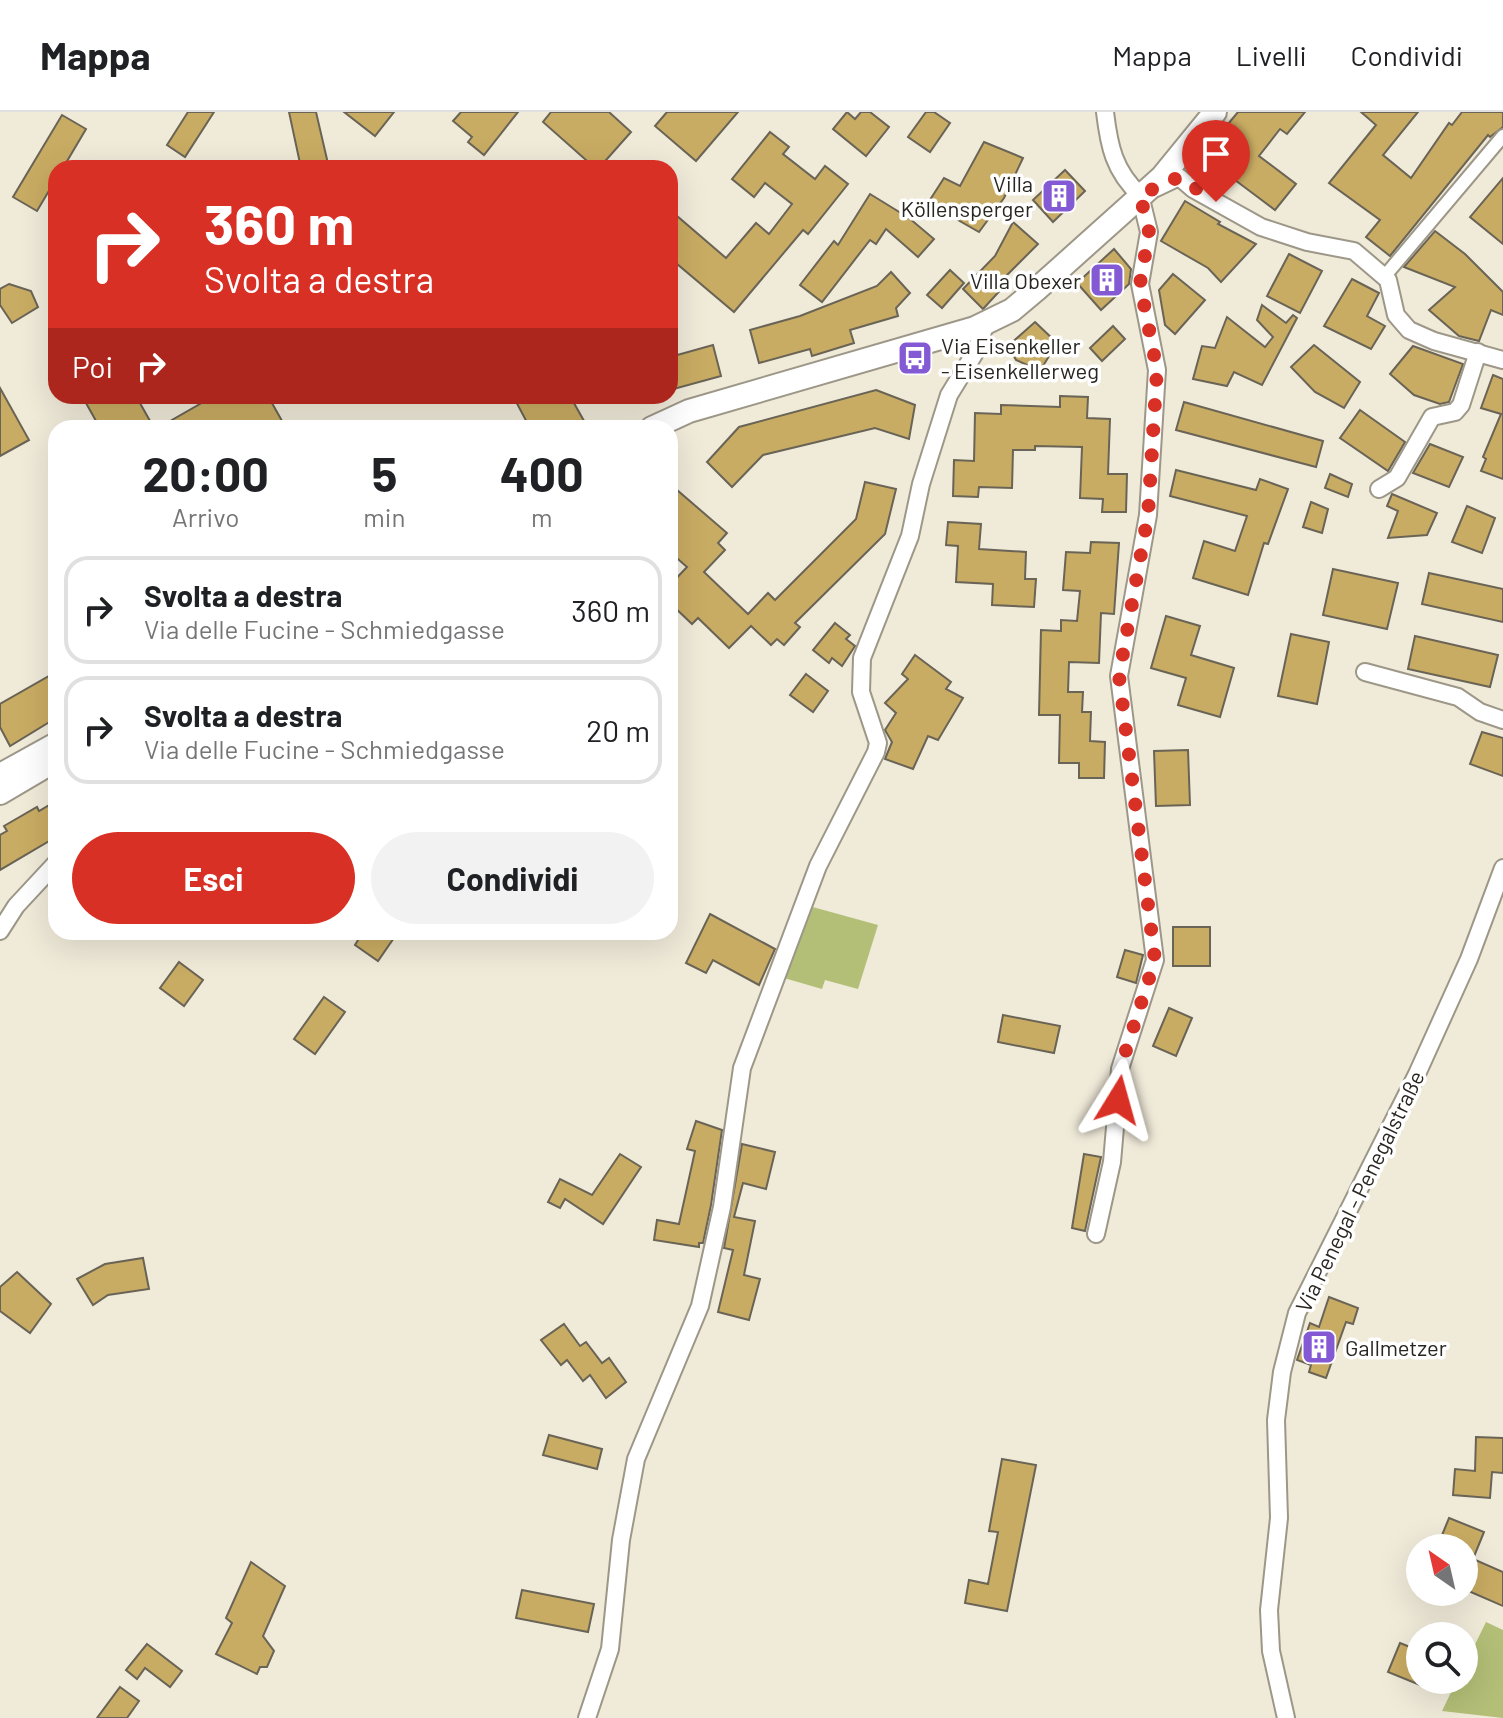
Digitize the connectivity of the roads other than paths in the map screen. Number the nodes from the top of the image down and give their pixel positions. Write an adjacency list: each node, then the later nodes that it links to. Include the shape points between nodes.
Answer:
1 (1105, 112): 4 (street, via 1109,149)
2 (1215, 112): 4 (main road, via 1162,177)
3 (1503, 136): 5 (street)
4 (1140, 195): 5 (street, via 1179,177 1261,227 1354,251); 6 (main road, via 1012,310); 20 (street, via 1149,232 1140,284 1157,370 1148,515 1119,676 1155,960 1120,1069 1112,1162)
5 (1384, 277): 7 (street, via 1396,315 1409,330)
6 (986, 323): 9 (main road); 21 (street, via 949,395 910,536 862,658 861,692 878,743 876,752 818,866 742,1068 722,1207 700,1306 636,1459 610,1649)
7 (1478, 352): 8 (street); 10 (street, via 1461,405 1455,412 1432,417 1397,478)
8 (1503, 360)
9 (669, 420)
10 (1379, 489)
11 (1365, 672): 12 (street, via 1458,697)
12 (1503, 720)
13 (48, 748): 15 (main road)
14 (48, 765): 16 (main road)
15 (0, 775)
16 (0, 793)
17 (1503, 868): 22 (street, Via Penegal - Penegalstraße, via 1417,1074 1297,1313 1276,1420 1279,1518 1269,1610 1271,1651)
18 (48, 872): 19 (street)
19 (0, 931)
20 (1096, 1234)
21 (587, 1718)
22 (1286, 1718)

